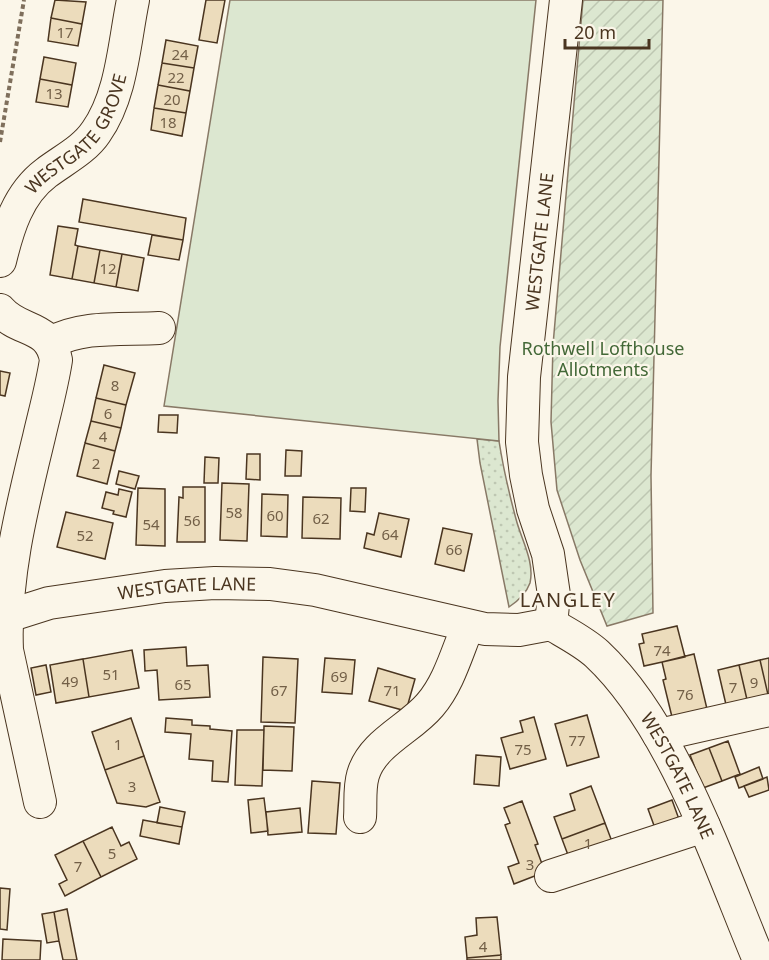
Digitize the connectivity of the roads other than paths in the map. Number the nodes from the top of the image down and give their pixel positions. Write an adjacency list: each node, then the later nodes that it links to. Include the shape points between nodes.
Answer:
1 (133, 0): 3 (street, WESTGATE GROVE, via 114,100 95,133 26,193 13,217)
2 (566, 0): 8 (street, WESTGATE LANE, via 524,377 522,442 525,475 548,554 554,595)
3 (1, 255)
4 (0, 310): 6 (street)
5 (159, 328): 6 (street, via 78,332)
6 (50, 343): 7 (street, via 54,370 14,543)
7 (4, 616): 9 (street, WESTGATE LANE, via 49,603 165,586 270,584 367,600); 12 (street, via 7,650)
8 (551, 624): 9 (street, WESTGATE LANE, via 519,630); 11 (street, WESTGATE LANE, via 596,653 628,688)
9 (468, 626): 13 (street, via 438,695 370,761 363,776)
10 (769, 710): 11 (street)
11 (659, 735): 14 (street, WESTGATE LANE)
12 (40, 802)
13 (360, 817)
14 (704, 826): 15 (street); 16 (street, WESTGATE LANE)
15 (551, 876)
16 (759, 960)

